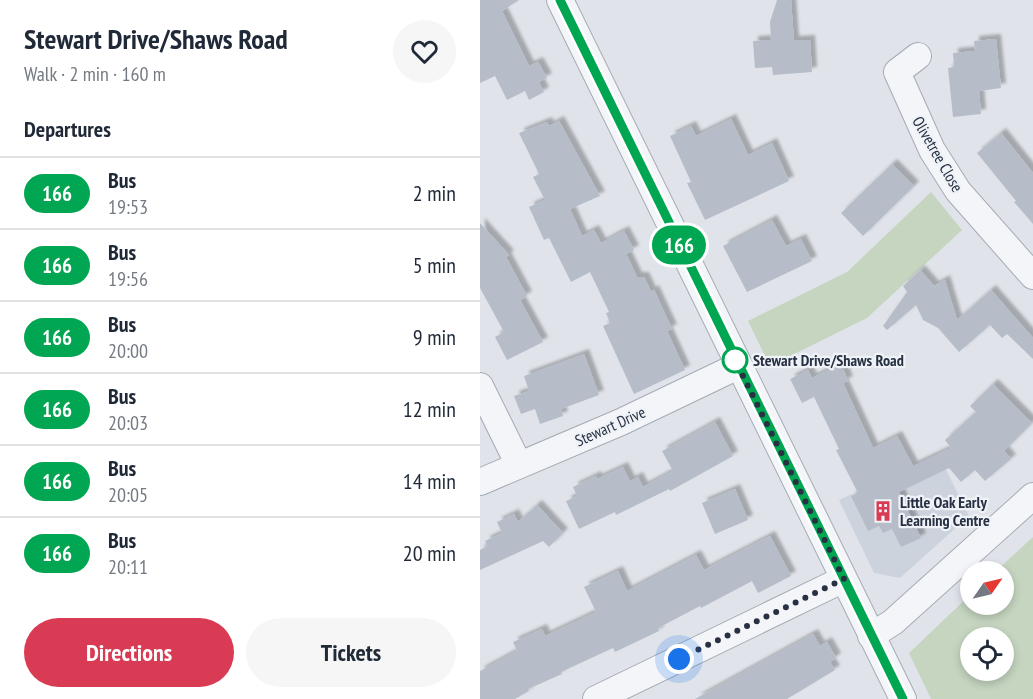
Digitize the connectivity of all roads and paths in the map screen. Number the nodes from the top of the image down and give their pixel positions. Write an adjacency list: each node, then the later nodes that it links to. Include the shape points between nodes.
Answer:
1 (560, 0): 4 (street)
2 (918, 56): 3 (street, Olivetree Close, via 897,72 932,150 958,191)
3 (1033, 276)
4 (738, 366): 6 (street, Stewart Drive); 9 (street)
5 (480, 386): 6 (street)
6 (519, 465): 7 (street, Stewart Drive)
7 (480, 482)
8 (1033, 496): 10 (street, via 893,622)
9 (844, 579): 10 (street); 11 (street)
10 (872, 636): 12 (street)
11 (596, 699)
12 (903, 699)

